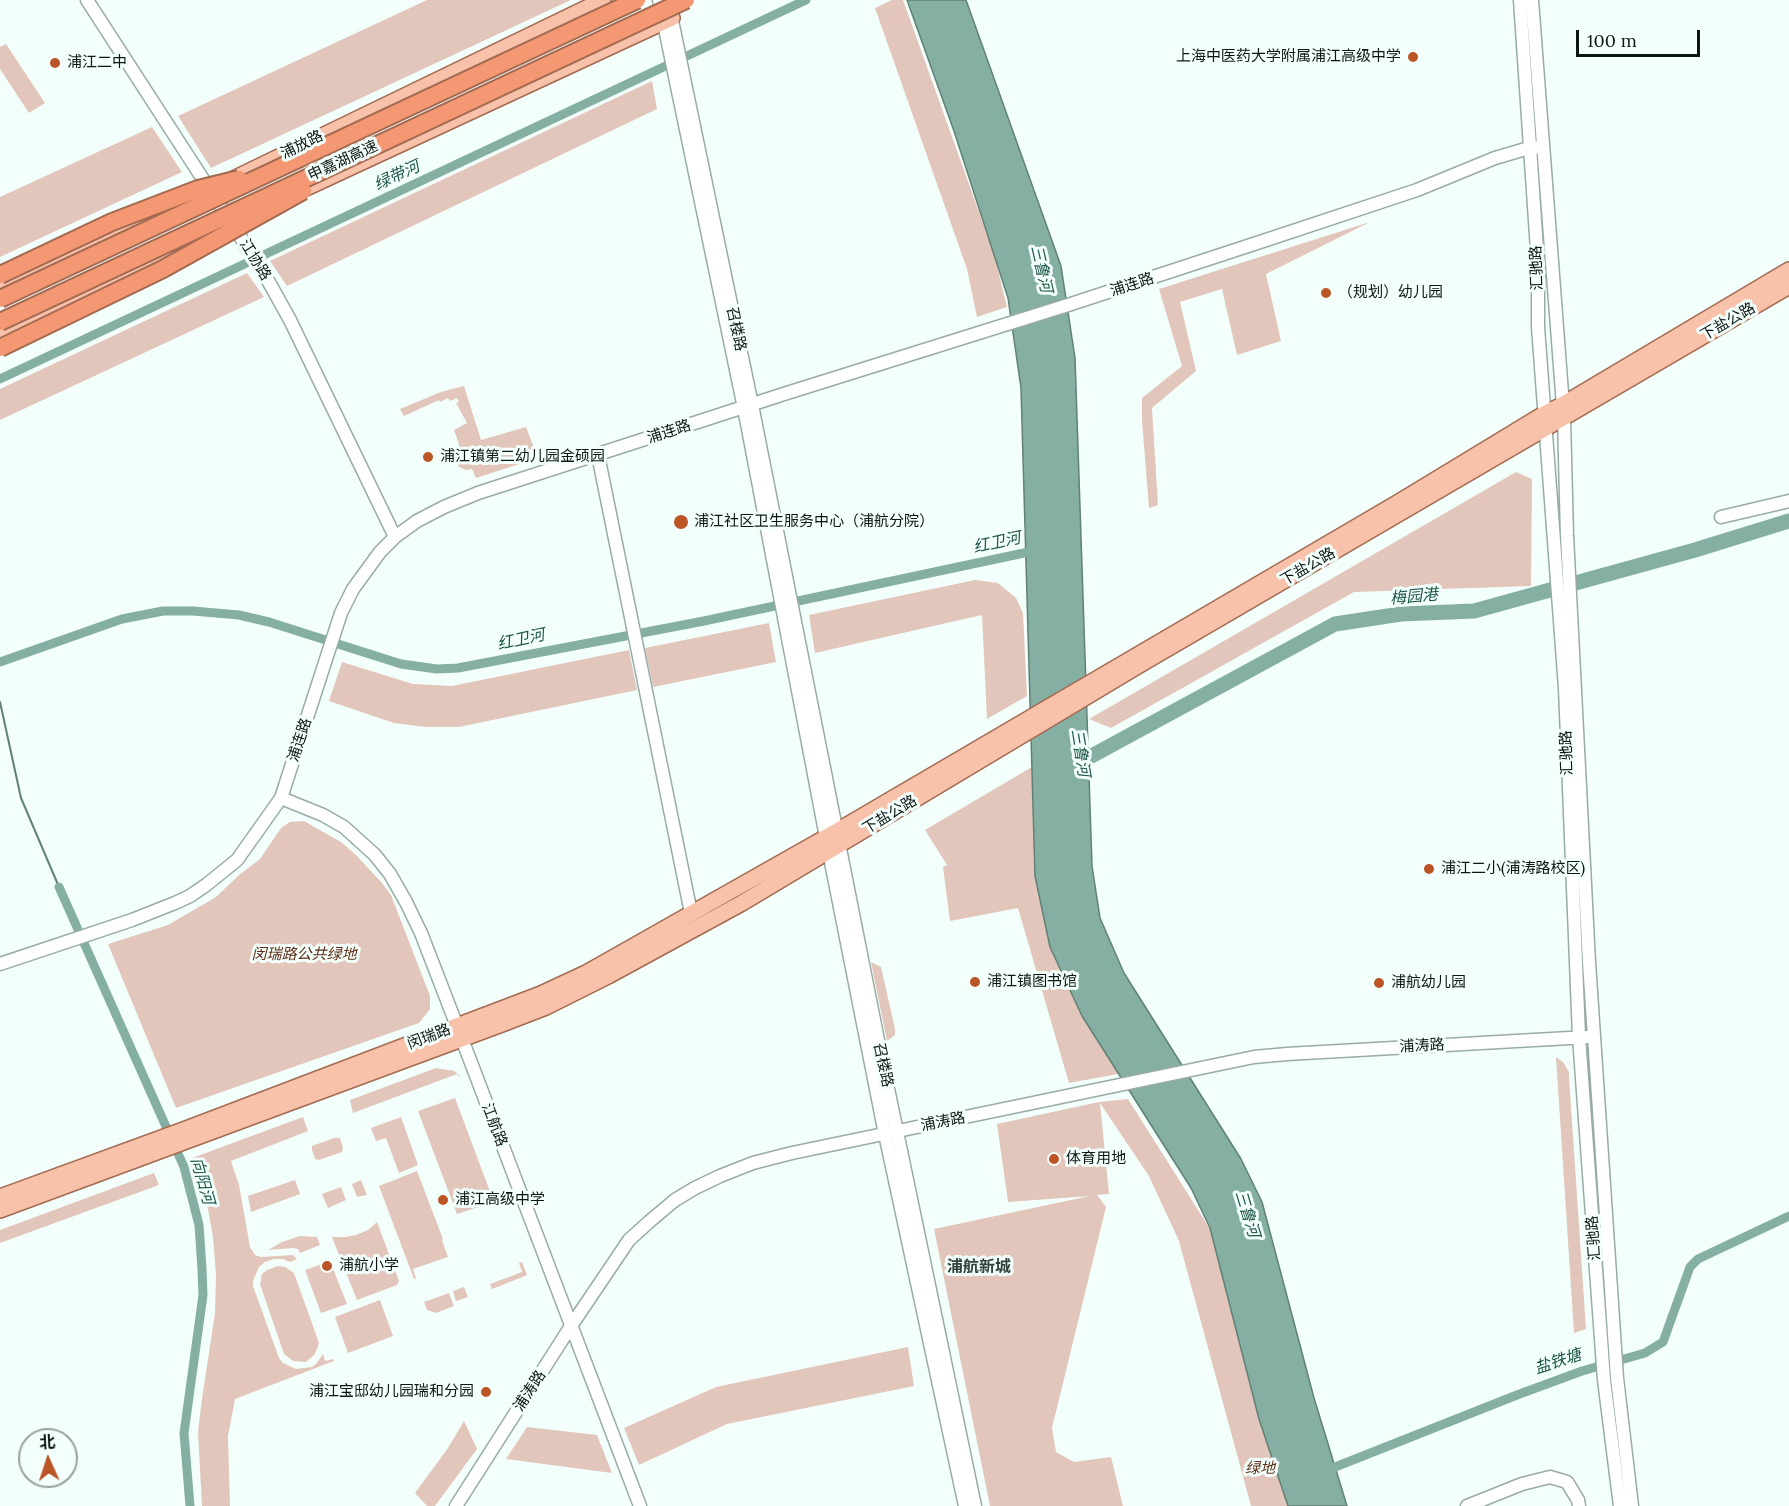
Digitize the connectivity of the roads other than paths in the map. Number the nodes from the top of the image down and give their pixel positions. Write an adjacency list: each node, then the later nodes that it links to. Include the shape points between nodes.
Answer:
1 (87, 0): 14 (street, 江协路)
2 (603, 0): 14 (main road, 浦放路)
3 (638, 0): 13 (highway, 申嘉湖高速, bridge)
4 (659, 0): 9 (street)
5 (668, 0): 9 (street)
6 (686, 0): 10 (highway, 申嘉湖高速, bridge)
7 (1520, 0): 12 (street, 汇驰路)
8 (1532, 0): 11 (street, 汇驰路)
9 (668, 21): 15 (main road); 24 (street, 召楼路)
10 (376, 146): 21 (highway, 申嘉湖高速, bridge); 23 (highway, bridge, via 163,269)
11 (1543, 147): 12 (street, 浦连路); 25 (street, 汇驰路)
12 (1529, 148): 24 (street, 浦连路, via 1417,190); 26 (street, 汇驰路)
13 (278, 169): 17 (highway, bridge, via 198,189 112,222); 20 (highway, 申嘉湖高速, bridge)
14 (210, 190): 15 (street, 江协路); 19 (main road, 浦放路)
15 (232, 223): 22 (main road); 30 (street, 江协路, via 290,320)
16 (1789, 270): 25 (main road, 下盐公路)
17 (0, 275)
18 (1789, 286): 25 (main road, 下盐公路)
19 (0, 288)
20 (0, 299)
21 (0, 322)
22 (0, 332)
23 (0, 348)
24 (748, 406): 27 (street, 浦连路); 32 (street, 召楼路)
25 (1563, 412): 26 (main road, 下盐公路); 36 (street, 汇驰路)
26 (1545, 421): 32 (main road, 下盐公路); 37 (street, 汇驰路, via 1565,699)
27 (598, 454): 30 (street, 浦连路, via 444,507); 33 (street)
28 (1789, 501): 29 (street)
29 (1721, 517)
30 (395, 537): 31 (street, 浦连路, via 353,589 338,623)
31 (281, 798): 34 (street, 浦连路, via 237,860 190,896); 35 (street, 江航路, via 344,827 390,874 421,933)
32 (833, 841): 33 (main road, 闵瑞路); 35 (main road, 闵瑞路, via 742,903 608,976 546,1007); 38 (street, 召楼路)
33 (691, 913): 35 (main road, 闵瑞路, via 586,973)
34 (0, 964)
35 (459, 1033): 39 (main road, 闵瑞路); 42 (street, 江航路)
36 (1595, 1036): 37 (street, 浦涛路); 50 (street, 汇驰路, via 1617,1378)
37 (1579, 1037): 38 (street, 浦涛路, via 1254,1057); 49 (street, 汇驰路, via 1604,1380)
38 (891, 1133): 42 (street, 浦涛路, via 753,1163 675,1200 629,1240); 45 (street, 召楼路); 46 (street, 召楼路)
39 (154, 1147): 40 (main road, 闵瑞路); 41 (main road, 闵瑞路)
40 (0, 1197)
41 (0, 1210)
42 (571, 1326): 43 (street, 浦涛路); 44 (street, 江航路)
43 (456, 1506)
44 (640, 1506)
45 (965, 1506)
46 (975, 1506)
47 (1467, 1506): 48 (street, via 1550,1477 1567,1482)
48 (1580, 1506)
49 (1620, 1506)
50 (1632, 1506)

